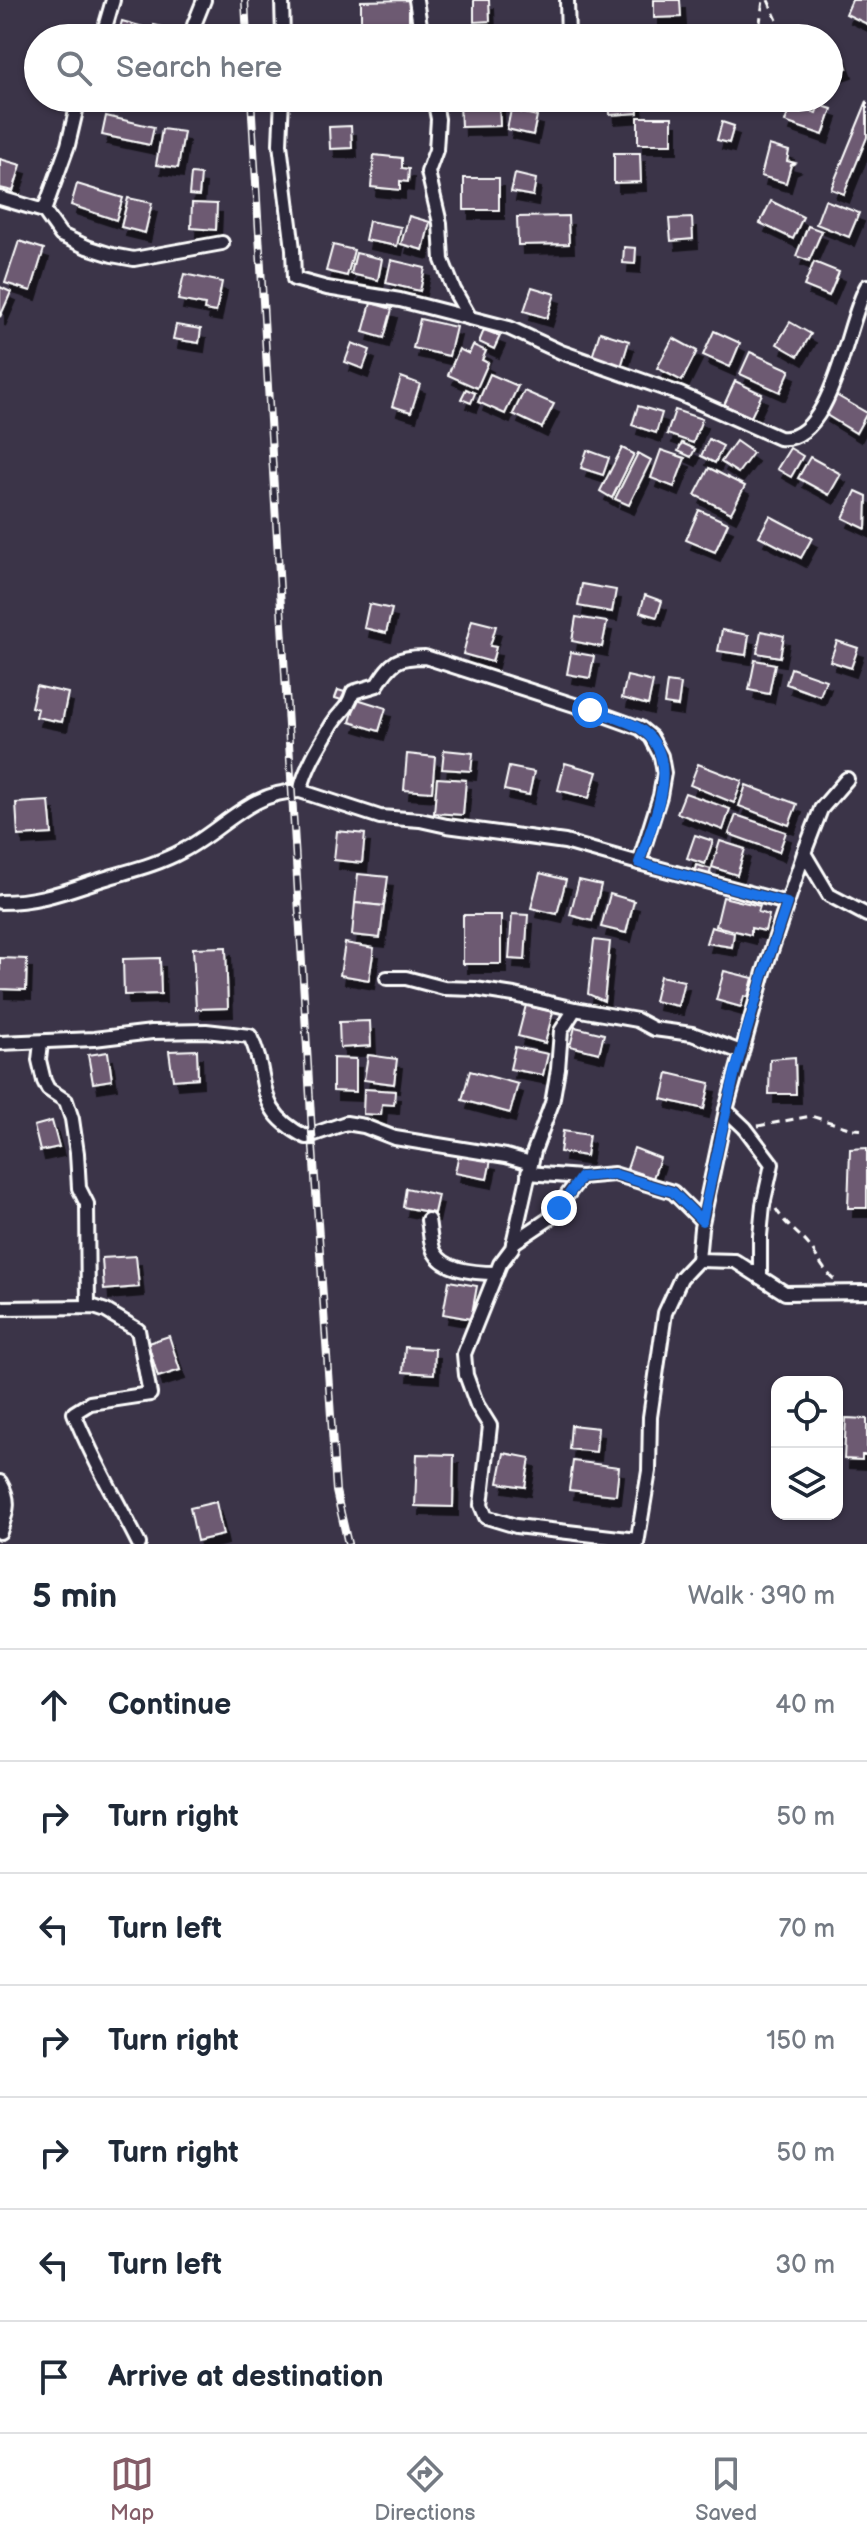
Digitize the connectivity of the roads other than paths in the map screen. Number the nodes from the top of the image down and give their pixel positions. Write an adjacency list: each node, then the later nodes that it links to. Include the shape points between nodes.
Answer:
1 (113, 0): 6 (street)
2 (204, 0): 7 (street)
3 (282, 0): 8 (street)
4 (416, 0): 9 (street)
5 (567, 0): 10 (street)
6 (106, 24)
7 (194, 24)
8 (283, 24)
9 (420, 24)
10 (568, 24)
11 (76, 112): 15 (street)
12 (281, 112): 18 (street, via 294,279)
13 (437, 112): 18 (street, via 436,150 428,172 442,260)
14 (0, 198): 15 (street)
15 (44, 211): 16 (street, via 61,235 134,259)
16 (222, 243)
17 (867, 286): 18 (street, via 819,413 800,436 787,439 509,328)
18 (470, 318)
19 (847, 779): 21 (street, via 821,809)
20 (300, 791): 22 (street, via 380,817 565,842); 22 (street, via 313,753 348,708 353,692 377,685 389,666 403,657 425,657 590,710 651,737 664,773); 23 (street, via 282,791 253,803 183,851 150,866 44,899)
21 (804, 853): 24 (street); 25 (street, via 829,895)
22 (639, 863): 24 (street)
23 (0, 902)
24 (787, 903): 30 (street)
25 (867, 915)
26 (387, 978): 27 (street)
27 (575, 1009): 30 (street, via 692,1034); 32 (street, via 561,1031 552,1103)
28 (0, 1043): 29 (street)
29 (41, 1043): 32 (street, via 152,1032 250,1036 273,1111 306,1137 346,1123 395,1138 506,1156); 41 (street, via 44,1081 66,1101 72,1119 79,1188 87,1204)
30 (741, 1052): 31 (street)
31 (726, 1110): 35 (street); 39 (street, via 772,1164 763,1205)
32 (529, 1168): 33 (street); 36 (street)
33 (581, 1177): 35 (street, via 614,1174 673,1192); 36 (street, via 549,1219)
34 (428, 1220): 38 (street, via 434,1252 443,1263)
35 (702, 1221): 37 (street)
36 (513, 1243): 38 (street)
37 (698, 1260): 39 (street, via 735,1261); 45 (street, via 681,1278 665,1313)
38 (497, 1273): 45 (street, via 464,1354 466,1375 490,1426 481,1505 486,1517)
39 (760, 1277): 40 (street, via 785,1293)
40 (867, 1292)
41 (88, 1307): 42 (street); 46 (street, via 138,1330 150,1394 90,1403 74,1413)
42 (0, 1308)
43 (0, 1482): 44 (street, via 8,1495)
44 (0, 1532)
45 (637, 1542)
46 (139, 1544)

